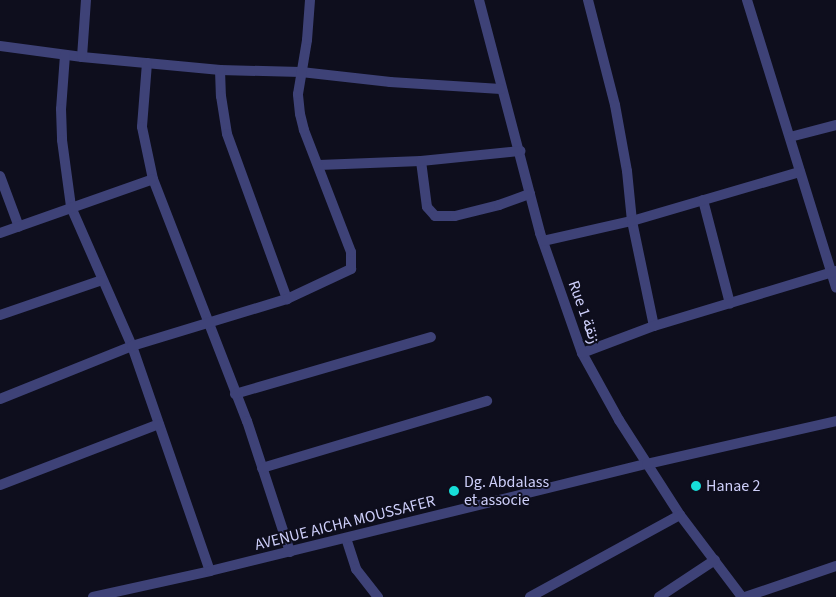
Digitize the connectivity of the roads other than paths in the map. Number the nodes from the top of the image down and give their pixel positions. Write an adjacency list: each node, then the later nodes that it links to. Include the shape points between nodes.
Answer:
1 (86, 0): 8 (street)
2 (310, 0): 11 (street)
3 (479, 0): 12 (street, Rue 1 زنقة)
4 (588, 0): 24 (street, via 614,105 627,171)
5 (747, 0): 14 (street)
6 (0, 46): 7 (street)
7 (65, 55): 8 (street); 23 (street, via 62,140)
8 (82, 57): 9 (street)
9 (147, 63): 10 (street); 20 (street, via 142,127)
10 (220, 70): 11 (street); 31 (street, via 227,134 235,163 266,237)
11 (301, 72): 12 (street, via 390,82); 17 (street, via 300,114)
12 (501, 88): 15 (street, Rue 1 زنقة)
13 (836, 125): 14 (street)
14 (790, 137): 18 (street)
15 (520, 151): 16 (street); 21 (street, Rue 1 زنقة)
16 (421, 161): 17 (street); 21 (street, via 427,208 435,216 455,216)
17 (319, 165): 31 (street, via 351,252 352,266 347,272)
18 (800, 172): 22 (street); 28 (street)
19 (0, 176): 25 (street)
20 (152, 179): 23 (street); 34 (street)
21 (530, 194): 27 (street, Rue 1 زنقة)
22 (703, 200): 24 (street); 32 (street)
23 (71, 207): 25 (street); 29 (street)
24 (632, 221): 27 (street); 35 (street)
25 (19, 227): 26 (street)
26 (0, 233)
27 (543, 241): 38 (street, Rue 1 زنقة)
28 (834, 272): 30 (street); 32 (street)
29 (102, 280): 33 (street); 37 (street)
30 (836, 288)
31 (287, 299): 34 (street)
32 (730, 304): 35 (street)
33 (0, 315)
34 (210, 322): 37 (street); 39 (street)
35 (654, 326): 38 (street)
36 (431, 337): 39 (street)
37 (132, 346): 40 (street); 43 (street)
38 (582, 353): 44 (street, Rue 1 زنقة)
39 (236, 394): 45 (street)
40 (0, 399)
41 (487, 401): 45 (street)
42 (836, 421): 44 (street, AVENUE AICHA MOUSSAFER)
43 (159, 424): 46 (street); 52 (street)
44 (647, 464): 47 (street, Rue 1 زنقة); 48 (street, AVENUE AICHA MOUSSAFER)
45 (262, 468): 49 (street)
46 (0, 485)
47 (680, 515): 50 (street, Rue 1 زنقة); 55 (street)
48 (346, 538): 49 (street, AVENUE AICHA MOUSSAFER); 54 (street, via 356,569)
49 (290, 552): 52 (street, AVENUE AICHA MOUSSAFER)
50 (715, 560): 56 (street); 57 (street, Rue 1 زنقة)
51 (836, 566): 57 (street)
52 (210, 571): 53 (street, AVENUE AICHA MOUSSAFER)
53 (93, 597)
54 (378, 597)
55 (530, 597)
56 (659, 597)
57 (744, 597)

